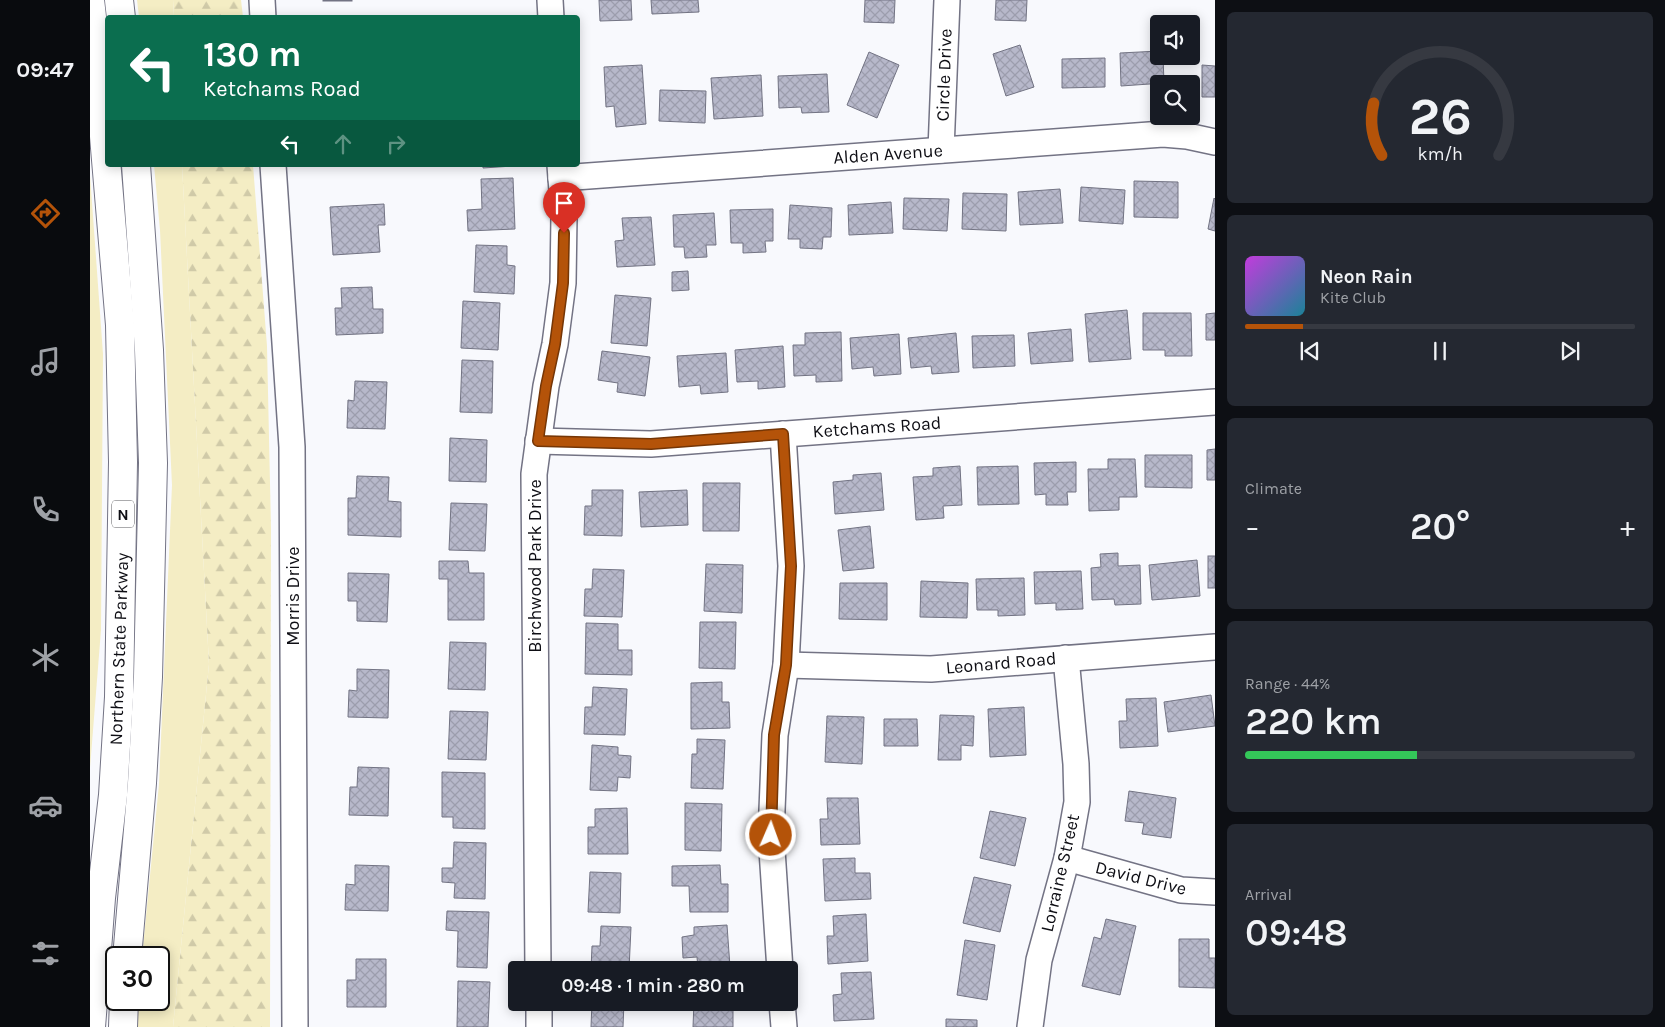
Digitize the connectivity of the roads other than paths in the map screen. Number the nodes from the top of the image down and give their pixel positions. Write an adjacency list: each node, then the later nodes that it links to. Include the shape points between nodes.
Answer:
1 (90, 0): 10 (highway, Northern State Parkway / N)
2 (119, 0): 6 (highway)
3 (262, 0): 7 (street)
4 (550, 0): 8 (street)
5 (947, 0): 11 (street, Circle Drive)
6 (121, 15)
7 (264, 15)
8 (551, 15)
9 (1215, 142): 11 (street, Alden Avenue, via 1163,134)
10 (105, 148)
11 (941, 150): 15 (street, Alden Avenue)
12 (107, 167): 30 (highway, Northern State Parkway / N, via 120,324 124,462 120,697)
13 (136, 167): 24 (highway, Northern State Parkway / N, via 150,350 153,463 148,677)
14 (273, 167): 32 (street, Morris Drive, via 292,447)
15 (561, 171): 18 (street, Birchwood Park Drive, via 563,283)
16 (1215, 402): 17 (street, Ketchams Road)
17 (783, 434): 18 (street, Ketchams Road, via 651,444); 21 (street, via 791,566)
18 (538, 441): 25 (street, Birchwood Park Drive, via 534,474)
19 (1215, 647): 20 (street, Leonard Road)
20 (1066, 658): 21 (street, Leonard Road, via 932,669); 22 (street, Lorraine Street, via 1076,764 1076,802)
21 (786, 665): 26 (street, via 774,735 771,835)
22 (1067, 858): 23 (street, David Drive, via 1181,890); 35 (street, Lorraine Street, via 1039,960)
23 (1215, 892)
24 (129, 946)
25 (538, 961)
26 (779, 961)
27 (123, 1011): 31 (highway)
28 (539, 1011): 33 (street)
29 (783, 1011): 34 (street)
30 (91, 1027)
31 (122, 1027)
32 (295, 1027)
33 (539, 1027)
34 (784, 1027)
35 (1030, 1027)

